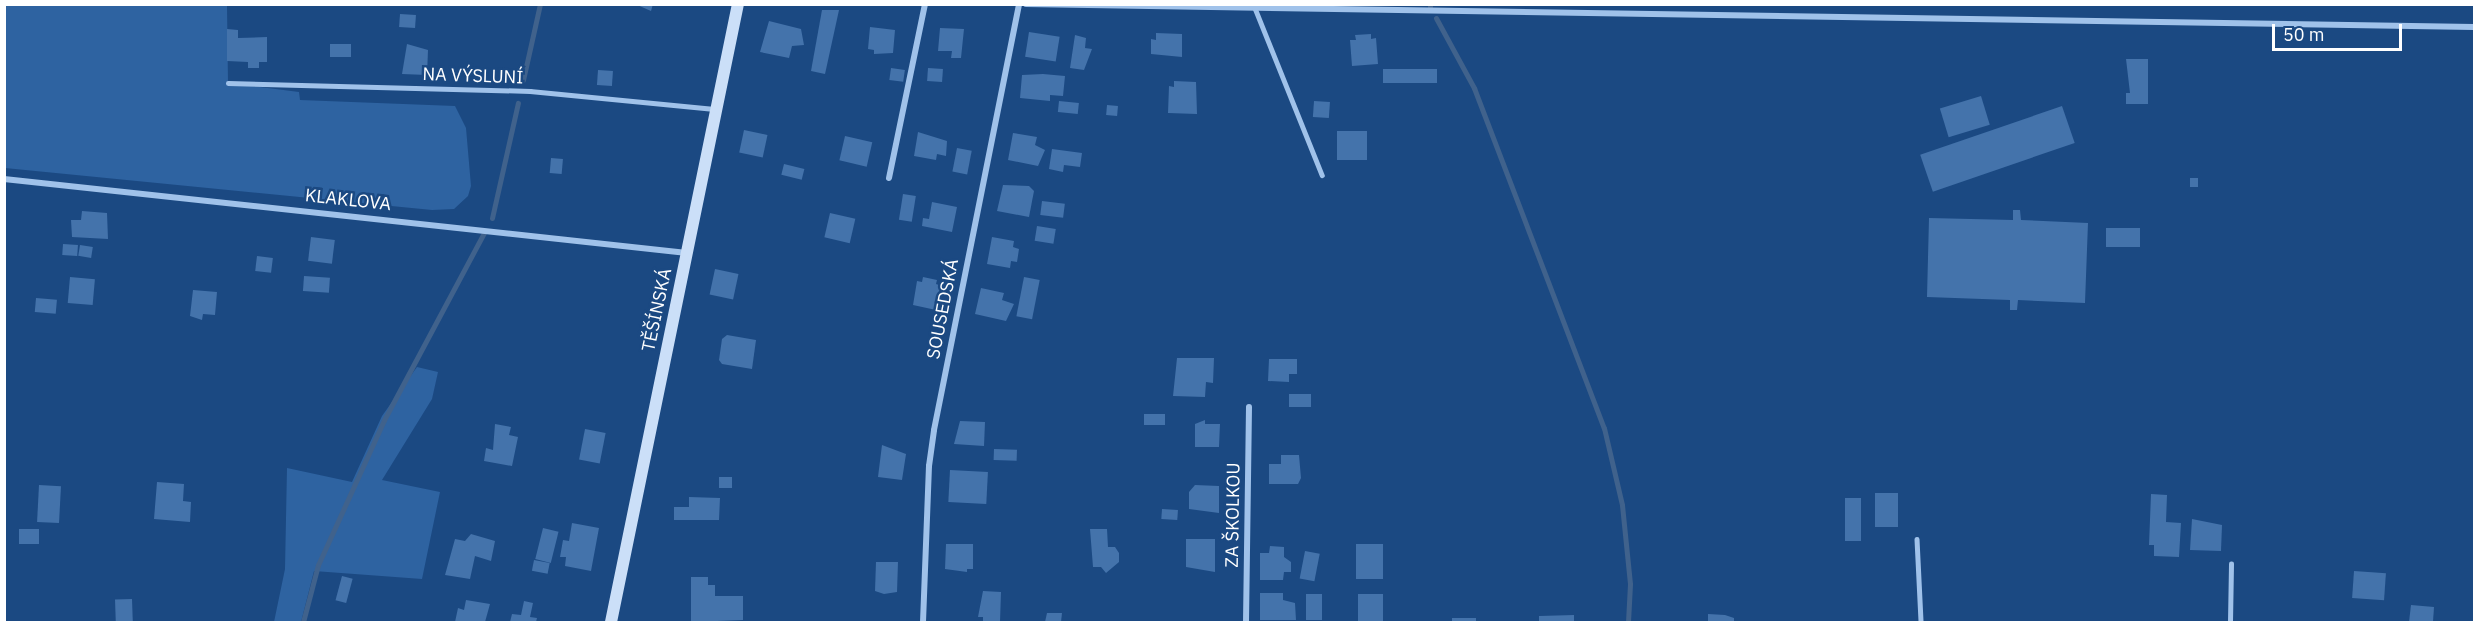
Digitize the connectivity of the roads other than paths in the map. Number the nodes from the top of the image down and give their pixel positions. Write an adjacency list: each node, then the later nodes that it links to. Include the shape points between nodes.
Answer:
1 (738, 4): 9 (main road, TĚŠÍNSKÁ)
2 (925, 4): 11 (street)
3 (1019, 4): 18 (street, SOUSEDSKÁ, via 934,430)
4 (1026, 4): 6 (street)
5 (1292, 7): 6 (street); 7 (street, via 1431,13)
6 (1255, 8): 10 (lane)
7 (2475, 27)
8 (228, 83): 9 (lane, NA VÝSLUNÍ, via 530,91)
9 (717, 109): 13 (main road, TĚŠÍNSKÁ)
10 (1322, 175)
11 (889, 178)
12 (4, 179): 13 (street, KLAKLOVA)
13 (688, 253): 17 (main road, TĚŠÍNSKÁ)
14 (1250, 407): 19 (street, ZA ŠKOLKOU)
15 (1917, 539): 20 (lane)
16 (2231, 564): 21 (lane)
17 (611, 622)
18 (923, 622)
19 (1246, 622)
20 (1921, 622)
21 (2230, 622)

